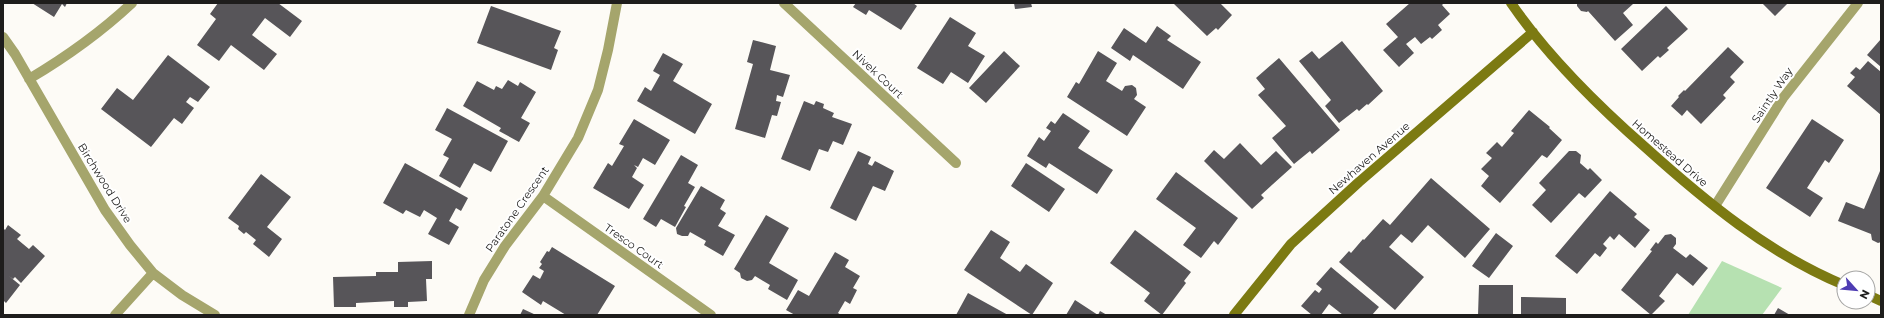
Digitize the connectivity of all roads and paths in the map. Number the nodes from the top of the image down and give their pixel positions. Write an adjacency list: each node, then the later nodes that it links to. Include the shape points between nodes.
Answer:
1 (132, 3): 8 (street, via 110,24)
2 (617, 3): 10 (street, Paratone Crescent, via 598,90 578,138)
3 (784, 3): 9 (street, Nivek Court)
4 (1511, 3): 6 (street, Homestead Drive)
5 (1858, 3): 11 (street, Saintly Way, via 1783,98)
6 (1533, 32): 11 (street, Homestead Drive, via 1559,64 1611,117 1686,184); 18 (street, Newhaven Avenue, via 1291,244)
7 (3, 38): 8 (street, Birchwood Drive)
8 (30, 80): 12 (street, Birchwood Drive, via 105,210)
9 (956, 163)
10 (543, 196): 16 (street, Paratone Crescent, via 505,246 484,280); 17 (street, Tresco Court)
11 (1715, 206): 13 (street, Homestead Drive, via 1779,252)
12 (153, 273): 14 (street); 15 (street, Birchwood Drive)
13 (1836, 281)
14 (115, 315)
15 (215, 315)
16 (469, 315)
17 (711, 315)
18 (1234, 315)

